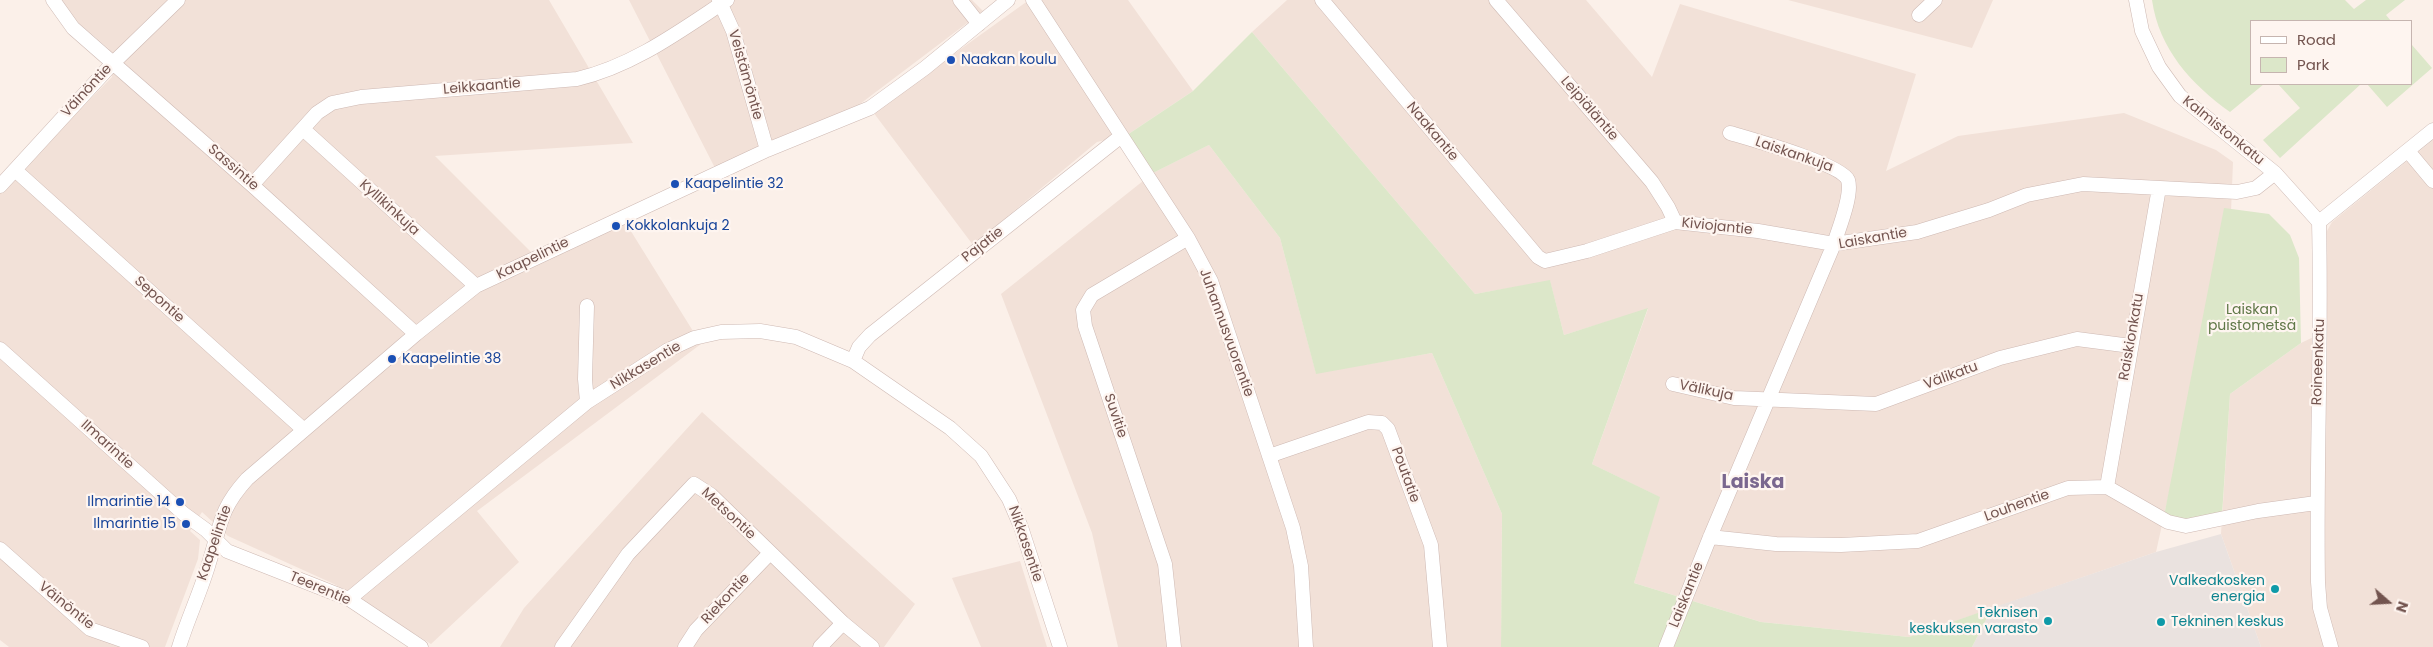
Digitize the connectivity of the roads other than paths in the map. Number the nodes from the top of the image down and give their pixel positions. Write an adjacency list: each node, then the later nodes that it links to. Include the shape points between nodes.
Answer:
1 (54, 0): 13 (street, Sassintie, via 73,28)
2 (178, 0): 13 (street, Väinöntie)
3 (960, 0): 12 (street)
4 (1008, 0): 12 (street, Kaapelintie)
5 (1033, 0): 17 (street, Juhannusvuorentie)
6 (1322, 0): 30 (street, Naakantie)
7 (1496, 0): 26 (street, Leipiäläntie, via 1652,182)
8 (1935, 0): 11 (street)
9 (2136, 0): 21 (street, Kalmistonkatu, via 2142,31 2159,67 2180,96)
10 (723, 1): 14 (street, Leikkaantie, via 650,50 603,73 577,79 360,97 332,103 317,113); 18 (street, Veistämöntie)
11 (1919, 15)
12 (979, 24): 18 (street, Kaapelintie, via 875,105)
13 (112, 64): 20 (street, Väinöntie); 23 (street, Sassintie)
14 (303, 129): 23 (street, Leikkaantie); 31 (street, Kyllikinkuja)
15 (2433, 130): 19 (street)
16 (1730, 133): 29 (street, Laiskankuja, via 1840,171 1848,180 1848,191)
17 (1120, 136): 28 (street, Juhannusvuorentie); 36 (street, Pajatie, via 870,335)
18 (767, 150): 31 (street, Kaapelintie)
19 (2408, 151): 22 (street); 27 (street)
20 (15, 170): 24 (street, Väinöntie); 40 (street, Sepontie)
21 (2274, 172): 25 (street, Laiskantie, via 2256,188 2237,192); 27 (street, Kalmistonkatu)
22 (2433, 181)
23 (252, 185): 33 (street, Sassintie)
24 (0, 186)
25 (2159, 188): 29 (street, Laiskantie, via 2082,184 2027,195 1917,232); 34 (street, Raiskionkatu)
26 (1675, 222): 29 (street, Kiviojantie); 30 (street, Kiviojantie)
27 (2319, 222): 43 (street, Roineenkatu, via 2321,316)
28 (1188, 238): 41 (street, Juhannusvuorentie, via 1211,282); 58 (street, Suvitie, via 1092,295 1083,310 1085,326 1165,564)
29 (1834, 244): 38 (street, Laiskantie)
30 (1545, 262)
31 (476, 286): 33 (street, Kaapelintie)
32 (587, 306): 39 (street, via 584,378)
33 (416, 334): 40 (street, Kaapelintie)
34 (2131, 346): 38 (street, Välikatu, via 2077,339 2000,358 1876,404); 42 (street, Raiskionkatu)
35 (0, 349): 45 (street, Ilmarintie)
36 (852, 361): 39 (street, Nikkasentie, via 796,337 760,331 721,332 694,338 668,350); 57 (street, Nikkasentie, via 950,428 980,456 1013,509)
37 (1673, 384): 38 (street, Välikuja, via 1734,398)
38 (1770, 398): 44 (street, Laiskantie)
39 (587, 402): 48 (street, Nikkasentie)
40 (304, 430): 45 (street, Kaapelintie, via 234,494 224,510)
41 (1269, 456): 59 (street, Juhannusvuorentie, via 1293,528 1301,566); 60 (street, Poutatie, via 1368,422 1382,423 1388,429 1431,545)
42 (2107, 487): 43 (street, via 2168,522 2186,526); 44 (street, Louhentie, via 2068,488 1918,541 1776,544)
43 (2316, 503): 62 (street, Roineenkatu, via 2320,608)
44 (1710, 537): 61 (street, Laiskantie)
45 (215, 539): 48 (street, Teerentie, via 227,551); 51 (street, Kaapelintie)
46 (0, 549): 50 (street, Väinöntie, via 90,629)
47 (770, 553): 49 (street, Metsontie); 53 (street, Metsontie, via 711,495 694,484 628,554); 54 (street, Riekontie, via 696,630)
48 (348, 600): 52 (street, Teerentie)
49 (843, 623): 55 (street); 56 (street, Metsontie)
50 (142, 647)
51 (180, 647)
52 (421, 647)
53 (562, 647)
54 (685, 647)
55 (820, 647)
56 (872, 647)
57 (1060, 647)
58 (1174, 647)
59 (1306, 647)
60 (1440, 647)
61 (1666, 647)
62 (2331, 647)

